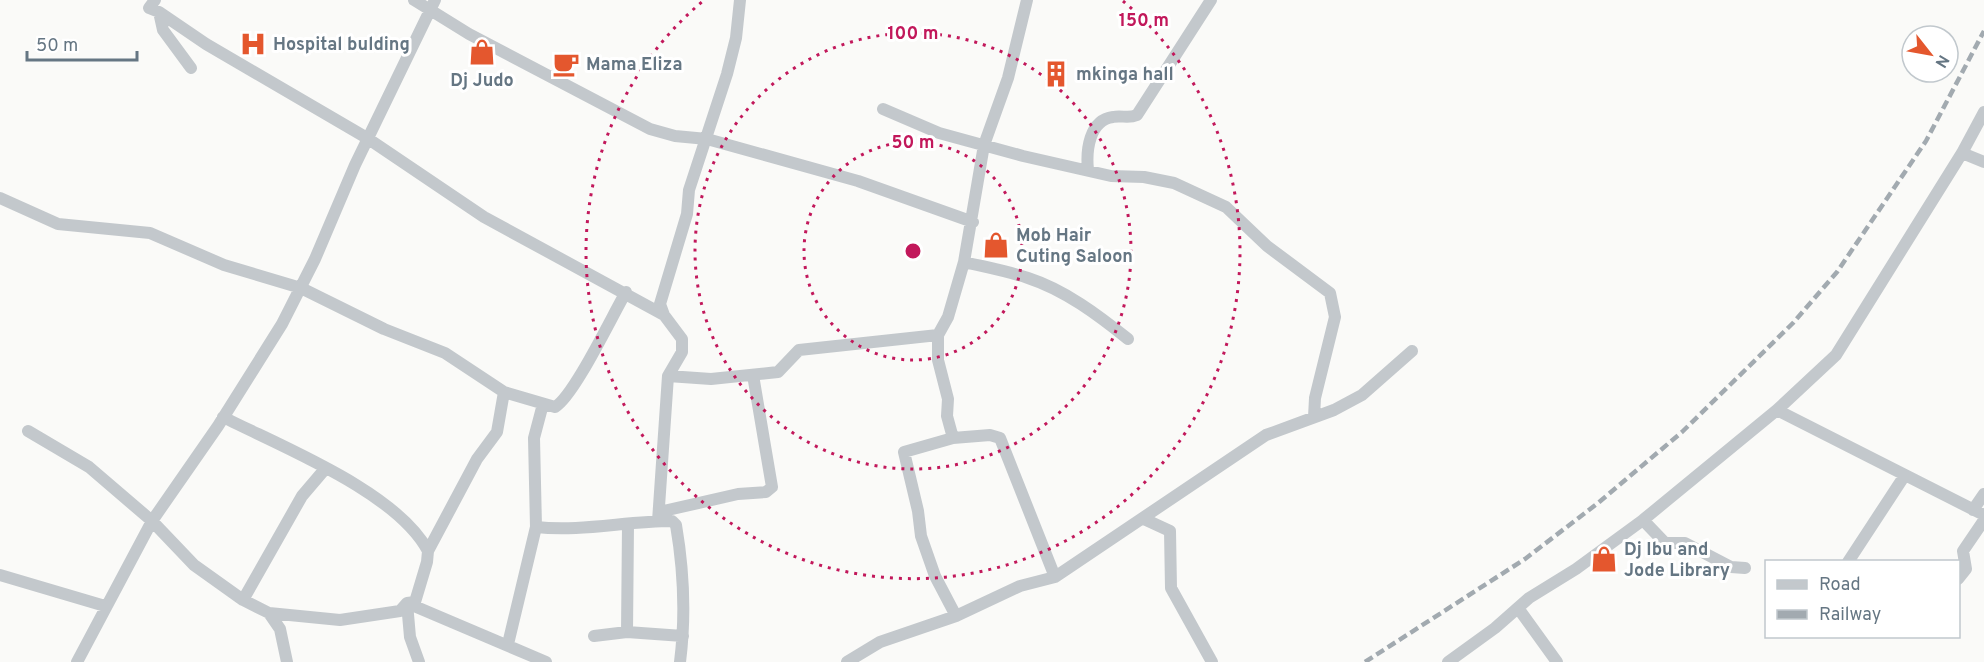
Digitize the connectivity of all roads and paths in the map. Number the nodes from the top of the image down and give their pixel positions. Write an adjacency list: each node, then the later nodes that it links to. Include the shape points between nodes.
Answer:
1 (414, 0): 5 (street)
2 (740, 0): 11 (street, via 727,74)
3 (1027, 0): 12 (street, via 1008,78)
4 (1211, 0): 15 (street, via 1137,115 1113,116 1099,122 1088,152)
5 (432, 5): 10 (street); 11 (street, via 469,34 650,129)
6 (157, 6): 7 (street, via 163,30); 10 (street, via 216,49)
7 (191, 68)
8 (883, 109): 12 (street, via 939,133)
9 (1984, 112): 13 (street)
10 (367, 138): 19 (street); 20 (street, via 484,218)
11 (707, 139): 17 (street, via 858,181); 21 (street, via 689,190 680,244 662,293)
12 (984, 145): 15 (street); 17 (street)
13 (1962, 153): 14 (street); 29 (street, via 1840,349)
14 (1984, 162)
15 (1088, 170): 31 (street, via 1174,183 1205,196 1226,207 1268,246 1330,293 1335,317 1314,398)
16 (0, 198): 19 (street, via 58,224 150,233 224,265)
17 (972, 222): 18 (street)
18 (964, 262): 22 (street, via 948,317); 23 (street, via 1030,279 1057,291)
19 (301, 288): 27 (street, via 384,329 445,353); 30 (street)
20 (626, 292): 21 (street); 28 (street, via 561,404)
21 (664, 315): 26 (street, via 682,339 682,352)
22 (938, 335): 25 (street, via 799,350 778,372); 33 (street, via 938,360)
23 (1128, 339)
24 (1412, 351): 31 (street, via 1362,395)
25 (753, 375): 26 (street, via 711,379); 38 (street, via 772,487 766,492 738,494)
26 (668, 376): 38 (street)
27 (504, 392): 28 (street); 45 (street, via 497,432 477,459)
28 (543, 404): 44 (street, via 534,438)
29 (1777, 410): 35 (street); 40 (street)
30 (223, 417): 34 (street); 42 (street)
31 (1314, 417): 39 (street, via 1266,435)
32 (28, 431): 42 (street, via 89,467)
33 (953, 438): 49 (street, via 1000,438); 56 (street, via 904,452 921,536 935,576)
34 (325, 469): 45 (street, via 404,519); 51 (street, via 287,520)
35 (1905, 476): 37 (street); 46 (street)
36 (1984, 494): 37 (street)
37 (1978, 512)
38 (658, 517): 43 (street); 59 (street, via 676,525 684,569)
39 (1144, 519): 49 (street); 67 (street, via 1170,531 1171,588)
40 (1643, 520): 47 (street, via 1665,543 1685,543 1731,567); 54 (street)
41 (1984, 520): 50 (street, via 1963,551 1966,569)
42 (152, 521): 51 (street, via 194,565); 53 (street)
43 (628, 525): 44 (street, via 567,531); 57 (street)
44 (536, 527): 60 (street)
45 (428, 551): 52 (street, via 415,602)
46 (1849, 560)
47 (1746, 568)
48 (0, 575): 53 (street)
49 (1055, 577): 56 (street, via 1020,586)
50 (1960, 578)
51 (243, 600): 55 (street)
52 (407, 603): 55 (street, via 400,611 340,620); 60 (street); 63 (street, via 410,637)
53 (105, 606): 61 (street)
54 (1518, 608): 68 (street); 69 (street)
55 (269, 613): 62 (street, via 280,630)
56 (956, 616): 66 (street, via 879,642)
57 (627, 632): 58 (street); 59 (street)
58 (594, 636)
59 (683, 636): 65 (street)
60 (508, 644): 64 (street)
61 (77, 662)
62 (287, 662)
63 (419, 662)
64 (546, 662)
65 (680, 662)
66 (847, 662)
67 (1212, 662)
68 (1448, 662)
69 (1557, 662)

